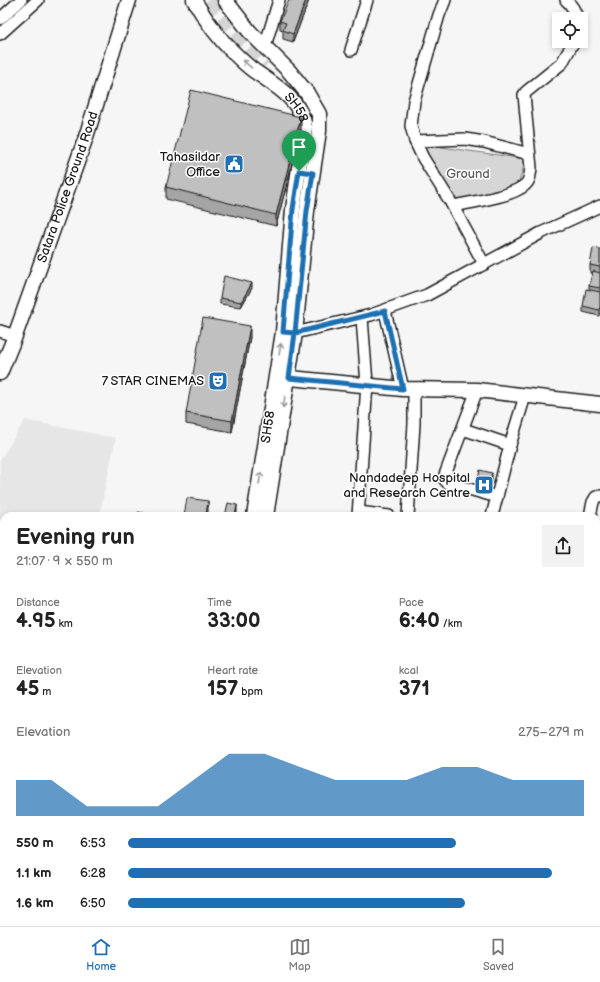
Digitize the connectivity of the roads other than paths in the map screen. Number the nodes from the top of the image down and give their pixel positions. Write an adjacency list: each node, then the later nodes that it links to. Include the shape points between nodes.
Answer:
1 (38, 0): 11 (street)
2 (129, 0): 29 (main road, Satara Police Ground Road, via 84,140)
3 (194, 0): 17 (main road, SH58 / SH58, one-way to 3, via 232,52 205,20)
4 (225, 0): 14 (main road, SH58 / SH58)
5 (279, 0): 14 (street)
6 (367, 0): 16 (street)
7 (445, 0): 19 (street, via 414,101 411,126)
8 (566, 0): 10 (street)
9 (18, 1): 11 (street); 12 (street)
10 (574, 12)
11 (25, 13): 13 (street)
12 (0, 19)
13 (0, 34)
14 (265, 46): 18 (main road, SH58 / SH58)
15 (570, 48): 20 (street, via 562,63 524,95)
16 (351, 50)
17 (277, 86): 18 (main road, via 267,65); 21 (main road, SH58 / SH58, via 299,109 304,119)
18 (308, 93): 21 (main road, SH58 / SH58, via 318,114 320,131)
19 (415, 141): 20 (street, via 465,139); 22 (street)
20 (529, 154): 22 (street, via 530,177 526,184 513,192)
21 (306, 172): 28 (main road, SH58 / SH58, via 307,211)
22 (453, 206): 24 (street)
23 (600, 206): 24 (street, via 541,233)
24 (484, 264): 25 (street, via 427,295)
25 (385, 311): 26 (street); 33 (street)
26 (362, 318): 28 (street); 32 (street)
27 (0, 331): 29 (street)
28 (289, 333): 31 (main road, SH58 / SH58)
29 (15, 336): 30 (main road, Satara Police Ground Road)
30 (0, 373)
31 (282, 377): 32 (main road); 41 (main road, SH58 / SH58, one-way to 31); 42 (main road, SH58 / SH58, one-way to 42)
32 (367, 384): 33 (main road); 43 (street)
33 (409, 389): 34 (main road); 44 (street, via 413,432)
34 (476, 390): 35 (main road); 37 (street)
35 (525, 396): 36 (main road); 38 (street)
36 (600, 404)
37 (463, 429): 38 (street); 40 (street, via 445,480)
38 (510, 445): 40 (street)
39 (600, 496): 46 (street, via 593,502)
40 (497, 497): 45 (street)
41 (255, 512)
42 (266, 512)
43 (358, 512)
44 (408, 512)
45 (493, 512)
46 (591, 512)

